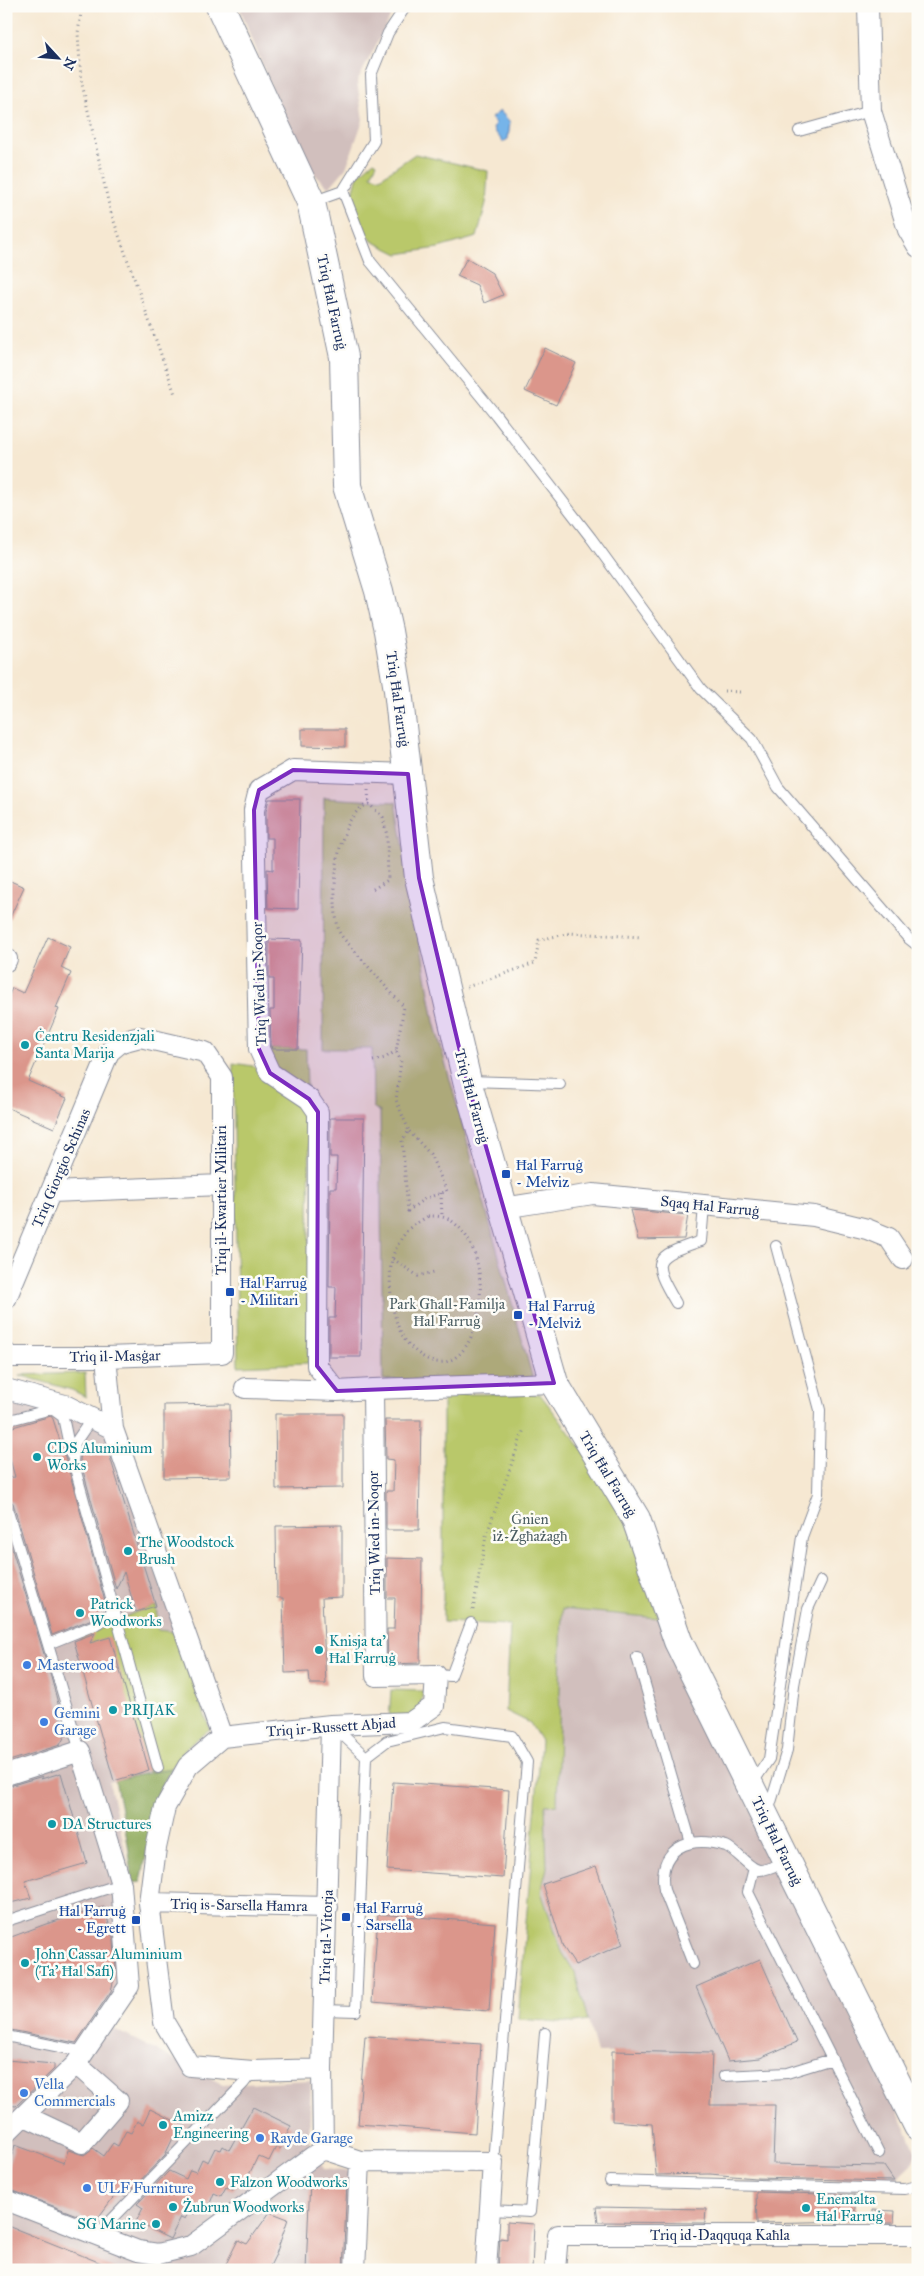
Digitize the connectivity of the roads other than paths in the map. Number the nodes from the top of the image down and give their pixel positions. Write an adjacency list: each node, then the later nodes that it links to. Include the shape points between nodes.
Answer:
1 (220, 6): 7 (main road, Triq Ħal Farruġ)
2 (406, 6): 6 (lane, via 388,34 371,75 374,141)
3 (868, 6): 4 (street)
4 (871, 112): 5 (lane); 8 (street, via 908,230)
5 (799, 131)
6 (342, 191): 7 (lane); 10 (lane, via 370,261 586,530 701,689 752,739 778,787)
7 (311, 202): 9 (main road, Triq Ħal Farruġ, via 344,358 347,486 388,631)
8 (918, 247)
9 (408, 774): 12 (main road, Triq Ħal Farruġ, via 419,878); 29 (street, Triq Wied in-Noqor, via 293,770 259,790 254,810 260,1049 270,1073 310,1099 318,1112 317,1366)
10 (918, 946)
11 (121, 1042): 14 (street, Triq il-Kwartier Militari, via 140,1038 205,1052 222,1077); 15 (street, Triq Giorgio Schinas, via 109,1052)
12 (467, 1081): 13 (lane); 17 (main road, Triq Ħal Farruġ)
13 (560, 1084)
14 (221, 1185): 15 (street); 22 (street, Triq il-Kwartier Militari)
15 (52, 1192): 20 (street, Triq Giorgio Schinas)
16 (704, 1206): 17 (street, Sqaq Ħal Farruġ, via 593,1194); 19 (street, Sqaq Ħal Farruġ, via 814,1216 867,1229 889,1238); 21 (lane, via 700,1241 668,1252 659,1269)
17 (503, 1208): 25 (main road, Triq Ħal Farruġ)
18 (776, 1246): 47 (lane, via 820,1410 818,1494 802,1536 769,1759)
19 (902, 1259)
20 (6, 1299)
21 (676, 1303)
22 (222, 1353): 24 (street, Triq il-Masġar)
23 (8, 1355): 24 (street, Triq il-Masġar)
24 (106, 1357): 32 (street)
25 (554, 1383): 28 (street); 47 (main road, Triq Ħal Farruġ, via 636,1519 678,1640)
26 (244, 1388): 29 (street)
27 (6, 1389): 30 (street, via 65,1405)
28 (373, 1389): 29 (street); 40 (street, Triq Wied in-Noqor, via 376,1676)
29 (337, 1391)
30 (92, 1418): 32 (street); 33 (lane, via 75,1443)
31 (6, 1421): 33 (lane, via 52,1409 63,1417)
32 (113, 1429): 42 (street)
33 (73, 1461): 36 (lane)
34 (6, 1505): 38 (lane)
35 (821, 1581): 48 (lane, via 808,1609 794,1685 787,1750)
36 (113, 1604): 38 (lane, via 109,1616 95,1625); 45 (lane)
37 (471, 1623): 40 (lane, via 451,1676)
38 (48, 1644): 43 (lane)
39 (638, 1657): 49 (lane)
40 (436, 1675): 41 (street, Triq ir-Russett Abjad, via 434,1706 411,1722)
41 (332, 1725): 42 (street, Triq ir-Russett Abjad); 44 (lane); 54 (street, Triq tal-Vitorja)
42 (222, 1737): 53 (street, via 188,1766 165,1808)
43 (80, 1751): 46 (street); 52 (street)
44 (366, 1758): 57 (lane, via 356,2011); 71 (lane, via 387,1741 444,1726 512,1736 527,1762)
45 (158, 1768)
46 (6, 1775)
47 (750, 1786): 48 (main road, Triq Ħal Farruġ)
48 (766, 1818): 50 (main road, Triq Ħal Farruġ)
49 (691, 1843): 51 (lane, via 727,1847); 56 (lane, via 676,1848 665,1864 662,1878)
50 (786, 1860): 51 (lane, via 760,1870); 66 (main road, Triq Ħal Farruġ)
51 (754, 1868): 61 (lane, via 748,1892)
52 (121, 1884): 55 (lane); 60 (street, via 129,1986)
53 (149, 1903): 54 (street, Triq is-Sarsella Ħamra); 63 (street, via 164,2022 190,2066)
54 (328, 1907): 57 (street, Triq tal-Vitorja)
55 (6, 1921)
56 (693, 1964)
57 (324, 2010): 62 (street, Triq tal-Vitorja)
58 (545, 2033): 75 (lane, via 530,2212)
59 (6, 2036): 60 (lane)
60 (81, 2058): 65 (street); 65 (street, via 118,2101 82,2143)
61 (832, 2059): 64 (lane, via 786,2073); 69 (lane)
62 (322, 2069): 63 (street); 68 (street, Triq tal-Vitorja)
63 (253, 2071): 77 (lane)
64 (724, 2076)
65 (25, 2116): 67 (street)
66 (918, 2126)
67 (6, 2133)
68 (323, 2149): 70 (street); 77 (street, via 190,2246 158,2254 138,2251)
69 (879, 2153)
70 (360, 2162): 71 (street); 78 (street)
71 (493, 2162): 75 (street)
72 (610, 2181): 73 (lane, via 904,2189)
73 (918, 2186)
74 (6, 2200): 77 (street)
75 (490, 2210): 79 (street)
76 (918, 2235): 80 (street, Triq id-Daqquqa Kaħla, via 558,2235)
77 (96, 2236)
78 (355, 2270)
79 (486, 2270)
80 (556, 2270)

